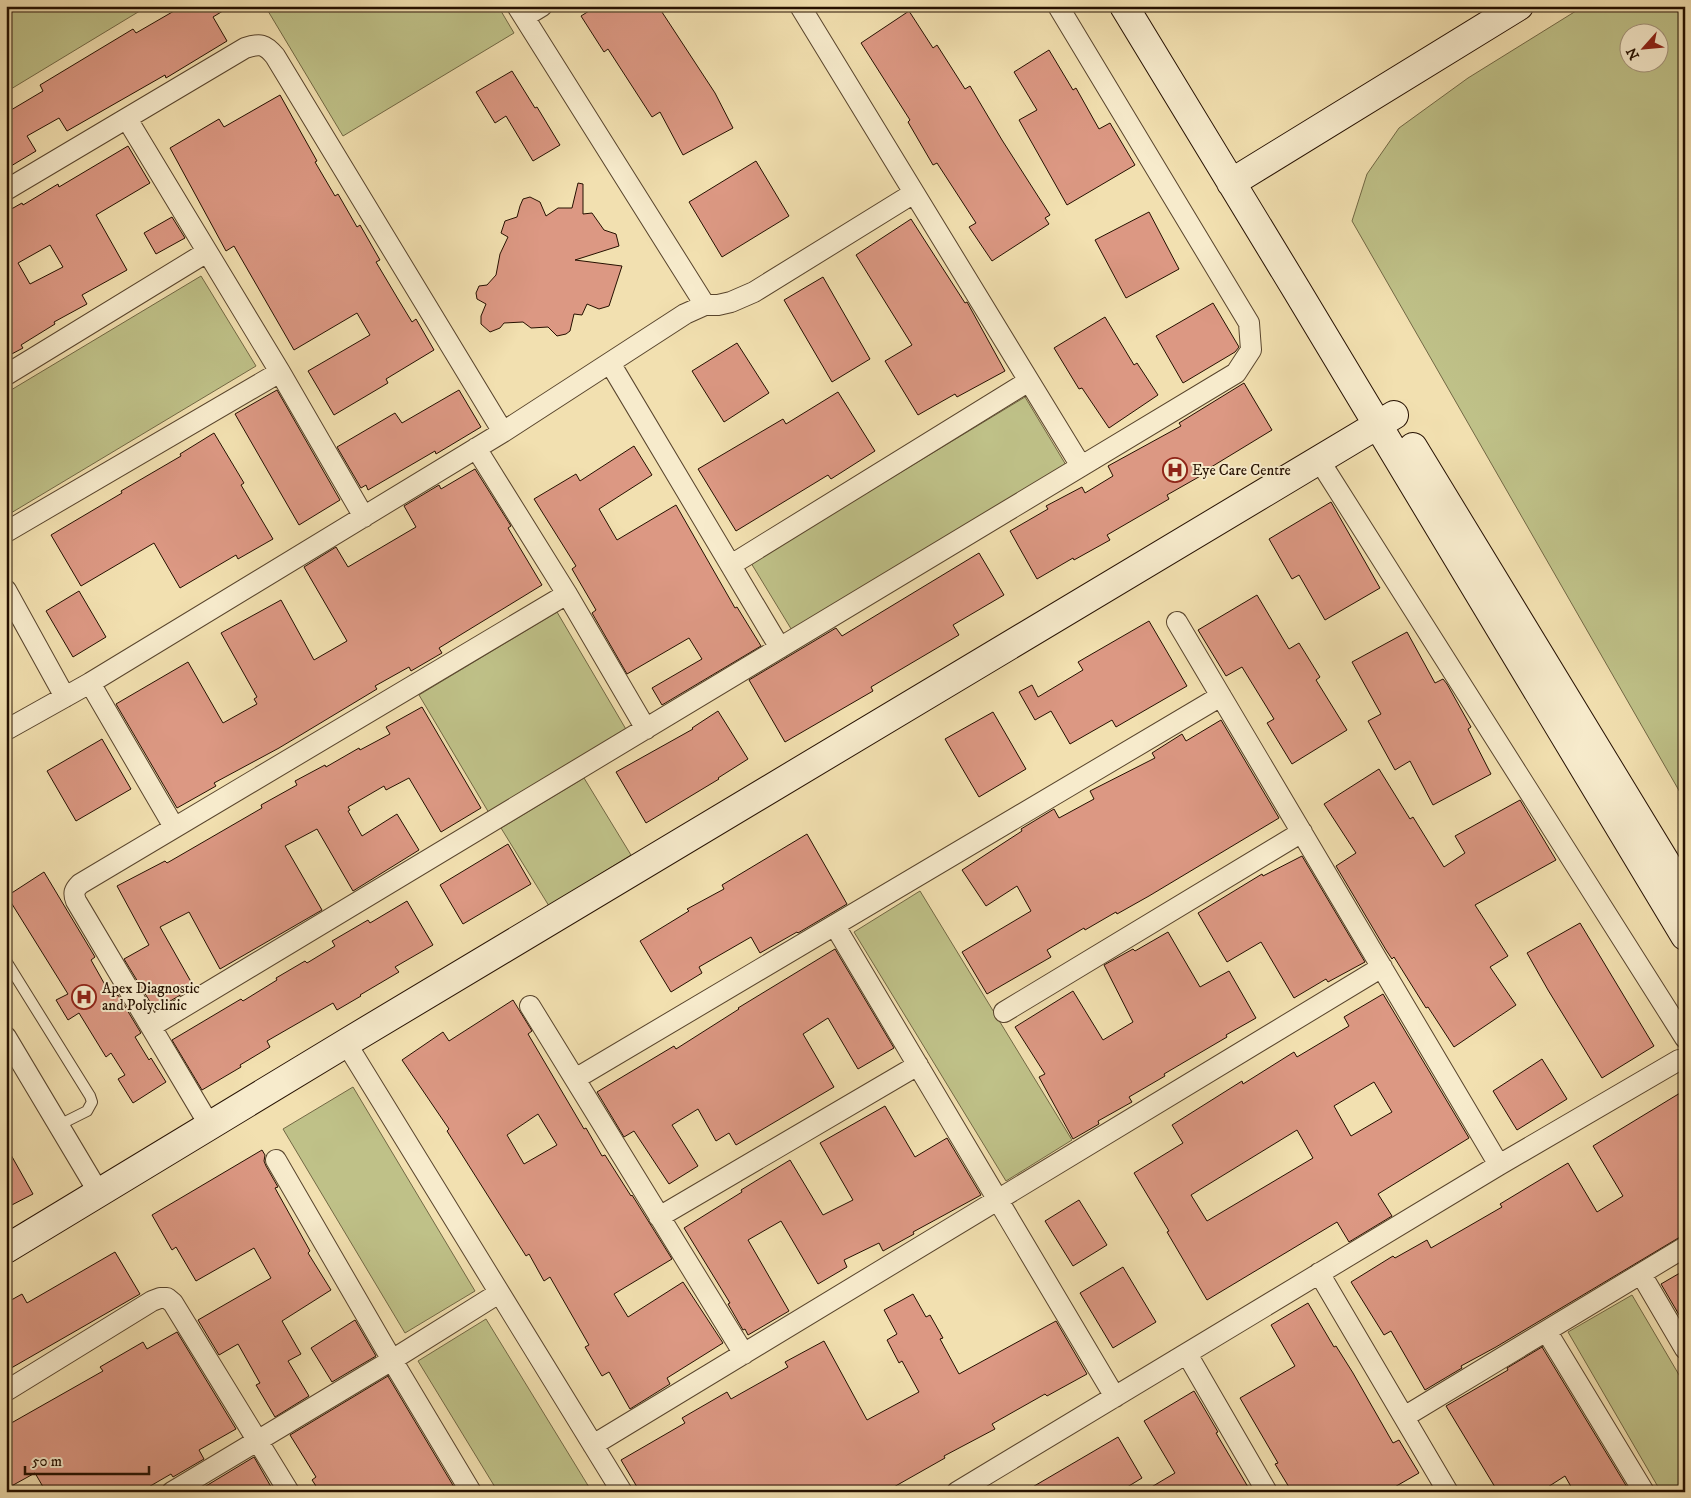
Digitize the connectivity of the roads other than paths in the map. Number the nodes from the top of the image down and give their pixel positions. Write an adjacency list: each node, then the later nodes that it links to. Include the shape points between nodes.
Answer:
1 (542, 6): 7 (street)
2 (800, 6): 11 (street)
3 (1058, 6): 22 (street, via 1250,323 1251,350 1236,373)
4 (1124, 6): 9 (street)
5 (1145, 6): 9 (street)
6 (1519, 6): 9 (street)
7 (521, 12): 13 (street)
8 (127, 119): 10 (street); 12 (street); 19 (street, via 245,48 258,44 269,48)
9 (1239, 178): 18 (street)
10 (6, 190)
11 (914, 193): 13 (street, via 754,292 731,302); 17 (street)
12 (207, 252): 15 (street); 16 (street)
13 (705, 305): 14 (street, via 685,314)
14 (610, 363): 19 (street); 25 (street)
15 (280, 372): 23 (street); 24 (street)
16 (6, 375)
17 (1029, 381): 22 (street); 25 (street)
18 (1386, 420): 21 (street); 37 (street); 39 (street)
19 (503, 432): 20 (street)
20 (476, 448): 23 (street); 27 (street)
21 (1319, 460): 46 (street); 47 (street)
22 (1081, 466): 29 (street)
23 (364, 517): 30 (street)
24 (6, 532)
25 (731, 565): 29 (street)
26 (6, 590): 32 (street)
27 (567, 594): 34 (street); 35 (street)
28 (1177, 622): 31 (street)
29 (780, 648): 34 (street)
30 (90, 683): 32 (street); 35 (street)
31 (1221, 696): 36 (street); 38 (street)
32 (65, 697): 33 (street)
33 (8, 724)
34 (646, 729): 44 (street)
35 (174, 826): 44 (street, via 74,890 76,901)
36 (1302, 832): 41 (street); 43 (street)
37 (1685, 894)
38 (835, 926): 49 (street); 50 (street)
39 (1685, 936)
40 (6, 961): 51 (lane, via 92,1102 87,1111)
41 (1382, 967): 54 (street); 56 (street)
42 (530, 1006): 50 (street)
43 (1004, 1012)
44 (152, 1026): 52 (street)
45 (6, 1037): 51 (street)
46 (1685, 1038)
47 (346, 1043): 52 (street); 62 (street)
48 (1683, 1055): 54 (street)
49 (918, 1065): 56 (street); 57 (street)
50 (575, 1080): 57 (street)
51 (59, 1125): 55 (street)
52 (210, 1126): 55 (street)
53 (276, 1160): 67 (street)
54 (1500, 1165): 60 (street)
55 (99, 1193): 59 (street)
56 (998, 1200): 65 (street); 69 (street)
57 (659, 1217): 65 (street)
58 (1685, 1247): 61 (street)
59 (6, 1249)
60 (1319, 1273): 66 (street); 70 (street)
61 (1641, 1274): 63 (street); 64 (street)
62 (499, 1293): 67 (street); 72 (street)
63 (1547, 1332): 70 (street); 80 (street)
64 (1685, 1349)
65 (744, 1354): 72 (street)
66 (1187, 1354): 69 (street); 78 (street)
67 (392, 1360): 71 (street); 75 (street)
68 (6, 1391): 71 (street, via 152,1301 167,1298)
69 (1115, 1397): 77 (street)
70 (1404, 1417): 79 (street)
71 (258, 1440): 73 (street); 74 (street)
72 (593, 1446): 76 (street)
73 (172, 1492)
74 (288, 1492)
75 (471, 1492)
76 (622, 1492)
77 (957, 1492)
78 (1267, 1492)
79 (1448, 1492)
80 (1644, 1492)

